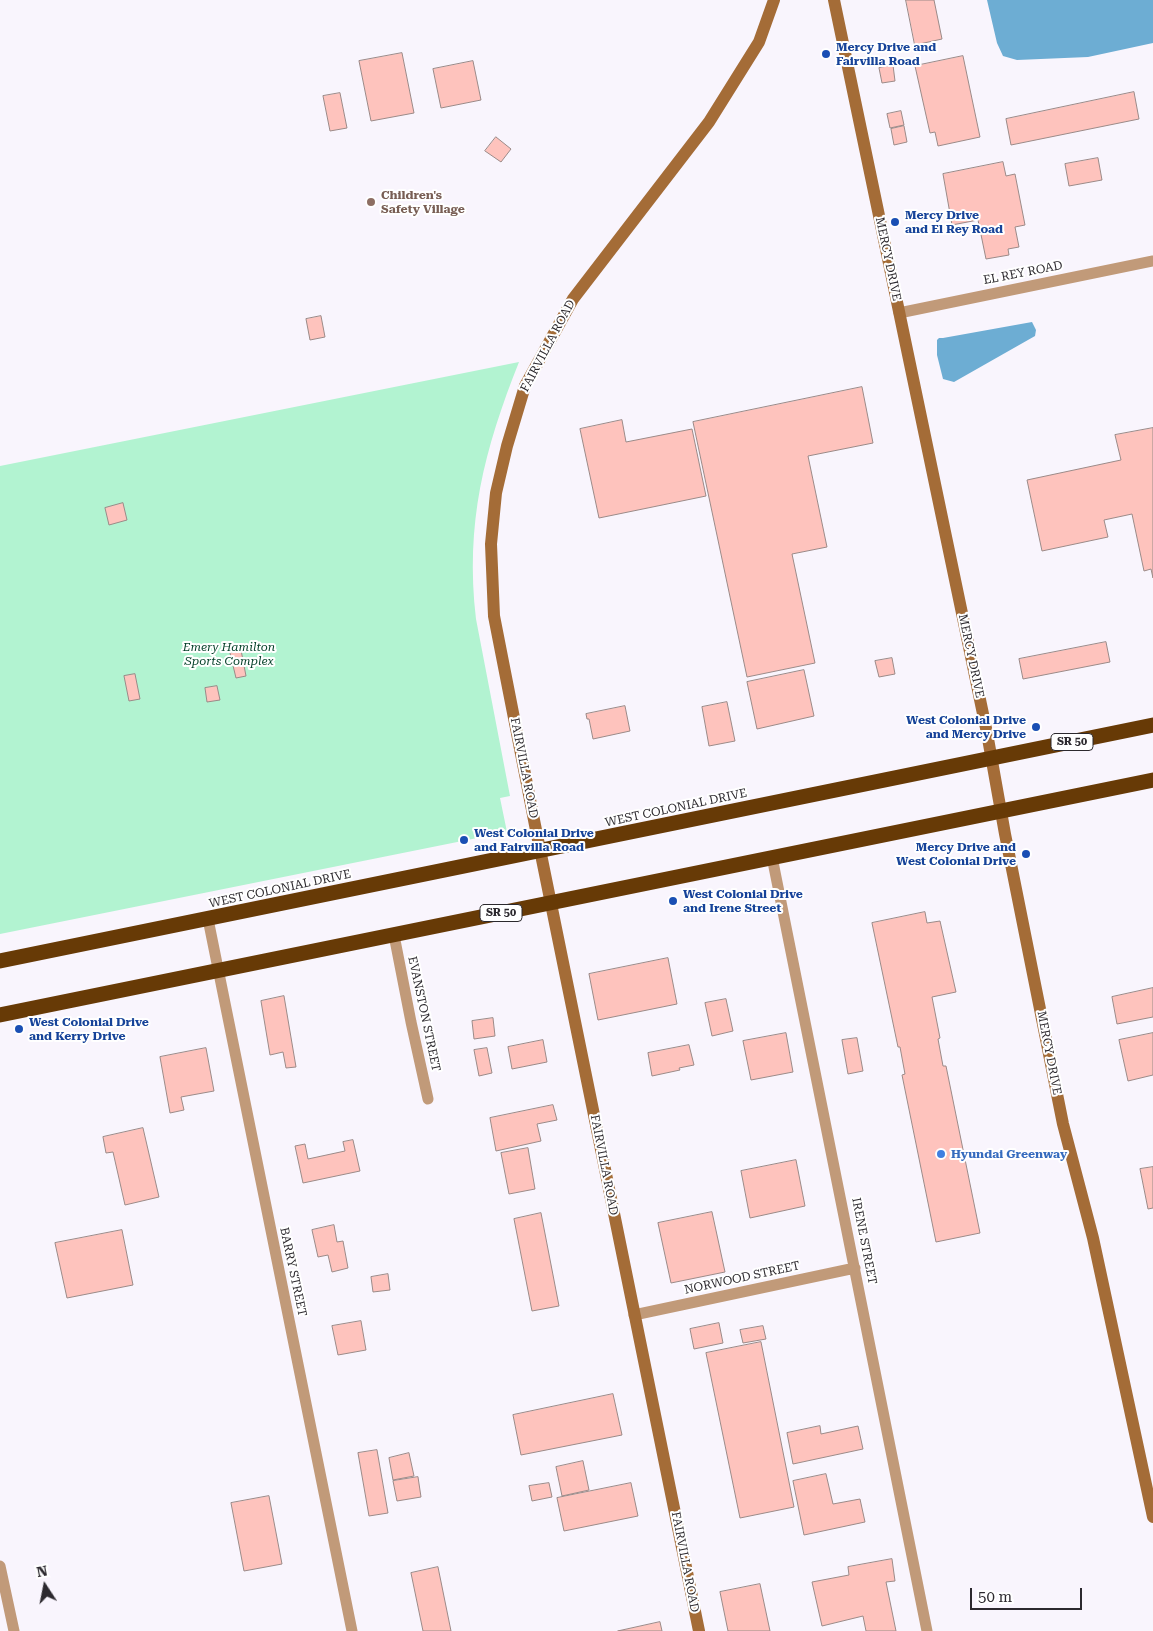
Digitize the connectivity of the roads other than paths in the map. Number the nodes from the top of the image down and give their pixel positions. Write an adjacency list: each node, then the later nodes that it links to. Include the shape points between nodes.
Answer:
1 (774, 0): 9 (street, FAIRVILLA ROAD, via 759,42 709,122 573,299 525,386 507,446 496,493 491,544 494,616)
2 (834, 0): 4 (street, MERCY DRIVE)
3 (1153, 261): 4 (street, EL REY ROAD)
4 (899, 312): 6 (street, MERCY DRIVE)
5 (1153, 725): 6 (highway, WEST COLONIAL DRIVE / SR 50)
6 (992, 758): 8 (street, MERCY DRIVE); 9 (highway, WEST COLONIAL DRIVE / SR 50)
7 (1153, 780): 8 (highway, SR 50)
8 (1001, 811): 10 (highway, SR 50); 20 (street, MERCY DRIVE, via 1063,1124 1093,1238)
9 (540, 851): 11 (street, FAIRVILLA ROAD); 12 (highway, WEST COLONIAL DRIVE / SR 50)
10 (772, 857): 11 (highway, SR 50); 18 (street, IRENE STREET)
11 (551, 903): 13 (highway, SR 50); 19 (street, FAIRVILLA ROAD)
12 (208, 919): 14 (highway, WEST COLONIAL DRIVE / SR 50); 15 (street, BARRY STREET)
13 (394, 935): 15 (highway, SR 50); 17 (street, EVANSTON STREET)
14 (0, 961)
15 (218, 971): 16 (highway, SR 50); 23 (street, BARRY STREET)
16 (0, 1015)
17 (428, 1099)
18 (856, 1268): 19 (street, NORWOOD STREET); 25 (street, IRENE STREET)
19 (634, 1315): 24 (street, FAIRVILLA ROAD)
20 (1153, 1516)
21 (0, 1571): 22 (street)
22 (14, 1631)
23 (352, 1631)
24 (699, 1631)
25 (927, 1631)

